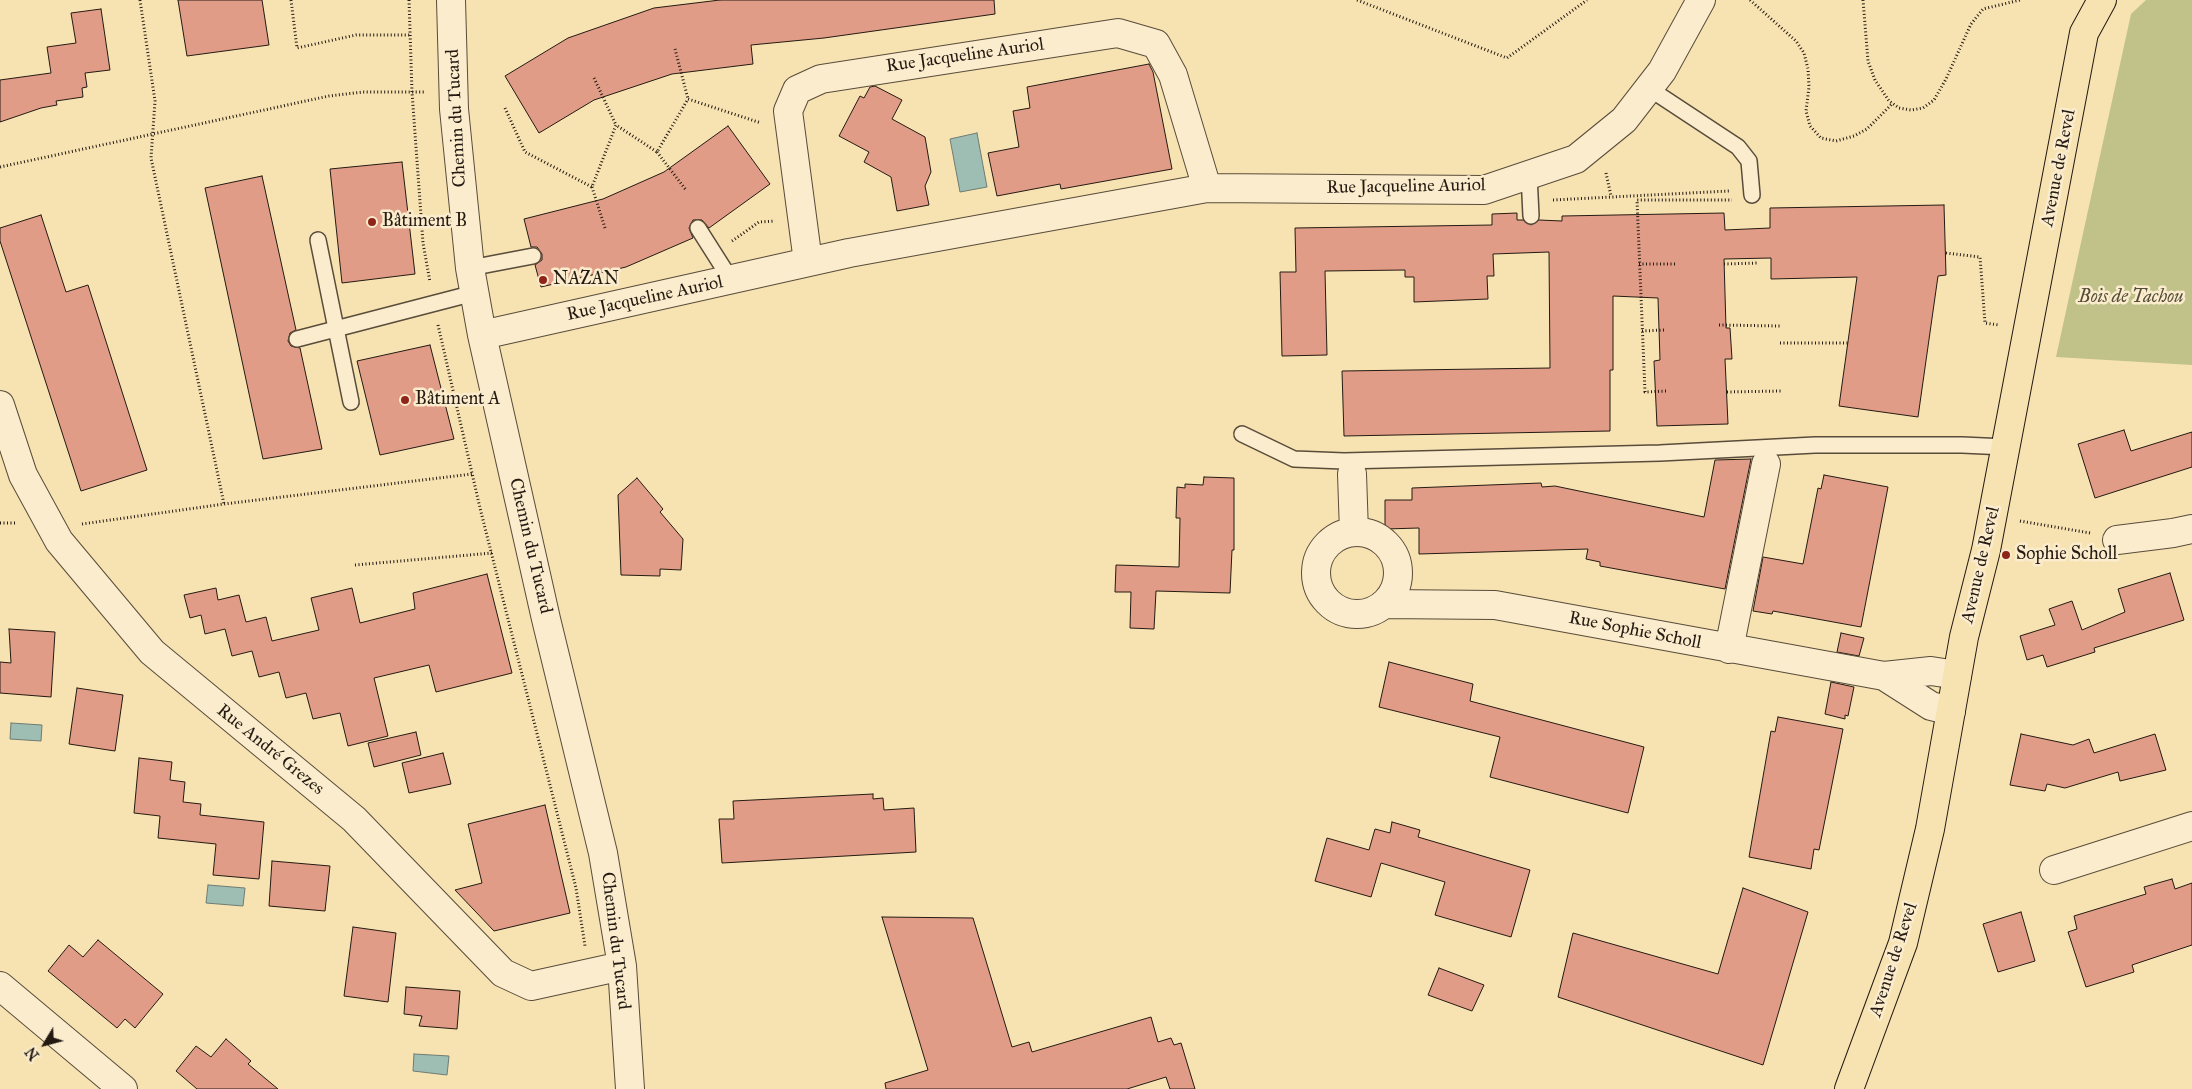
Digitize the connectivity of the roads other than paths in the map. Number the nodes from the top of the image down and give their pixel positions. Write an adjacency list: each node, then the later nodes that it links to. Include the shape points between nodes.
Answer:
1 (452, 0): 13 (street, Chemin du Tucard, via 454,109)
2 (1701, 0): 6 (street, Rue Jacqueline Auriol)
3 (2078, 0): 5 (main road, Avenue de Revel)
4 (2102, 0): 5 (main road, Avenue de Revel)
5 (2084, 33): 21 (main road, Avenue de Revel)
6 (1650, 89): 7 (street, Rue Jacqueline Auriol, via 1624,120 1530,197 1484,190); 8 (lane, via 1738,147 1749,161)
7 (1207, 188): 12 (street, Rue Jacqueline Auriol); 12 (street, Rue Jacqueline Auriol, via 1173,75 1156,44 1118,34 821,78 797,90 788,111)
8 (1752, 193)
9 (698, 228): 14 (lane)
10 (318, 240): 15 (lane)
11 (533, 256): 13 (lane)
12 (808, 262): 14 (street, Rue Jacqueline Auriol)
13 (472, 280): 15 (lane, via 434,303); 16 (street, Chemin du Tucard)
14 (731, 280): 16 (street, Rue Jacqueline Auriol)
15 (336, 330): 17 (lane); 18 (lane)
16 (482, 335): 34 (street, Chemin du Tucard, via 603,853)
17 (298, 338)
18 (351, 402)
19 (0, 405): 34 (street, Rue André Grezes, via 22,475 59,541 152,652 354,818 503,973 531,986)
20 (1242, 434): 21 (lane, via 1294,459 1344,461 1660,453 1815,445)
21 (2006, 448): 29 (main road, Avenue de Revel)
22 (1766, 464): 28 (street)
23 (1352, 474): 25 (street)
24 (2192, 529): 26 (street)
25 (1354, 532): 27 (street, via 1378,538 1395,557 1397,583); 27 (street, Rue Sophie Scholl, via 1340,535 1324,549 1316,568 1316,582 1332,606 1344,612 1372,612)
26 (2118, 540)
27 (1384, 604): 28 (street, Rue Sophie Scholl, via 1495,605)
28 (1729, 649): 30 (street, Rue Sophie Scholl)
29 (1957, 675): 30 (street, Rue Sophie Scholl, via 1931,671); 31 (main road, Avenue de Revel)
30 (1884, 676): 31 (street, Rue Sophie Scholl, via 1931,706)
31 (1951, 711): 38 (main road, Avenue de Revel, via 1930,829 1903,943)
32 (2192, 826): 33 (street)
33 (2054, 870)
34 (622, 966): 37 (street, Chemin du Tucard)
35 (0, 986): 36 (street)
36 (123, 1089)
37 (630, 1089)
38 (1849, 1089)

